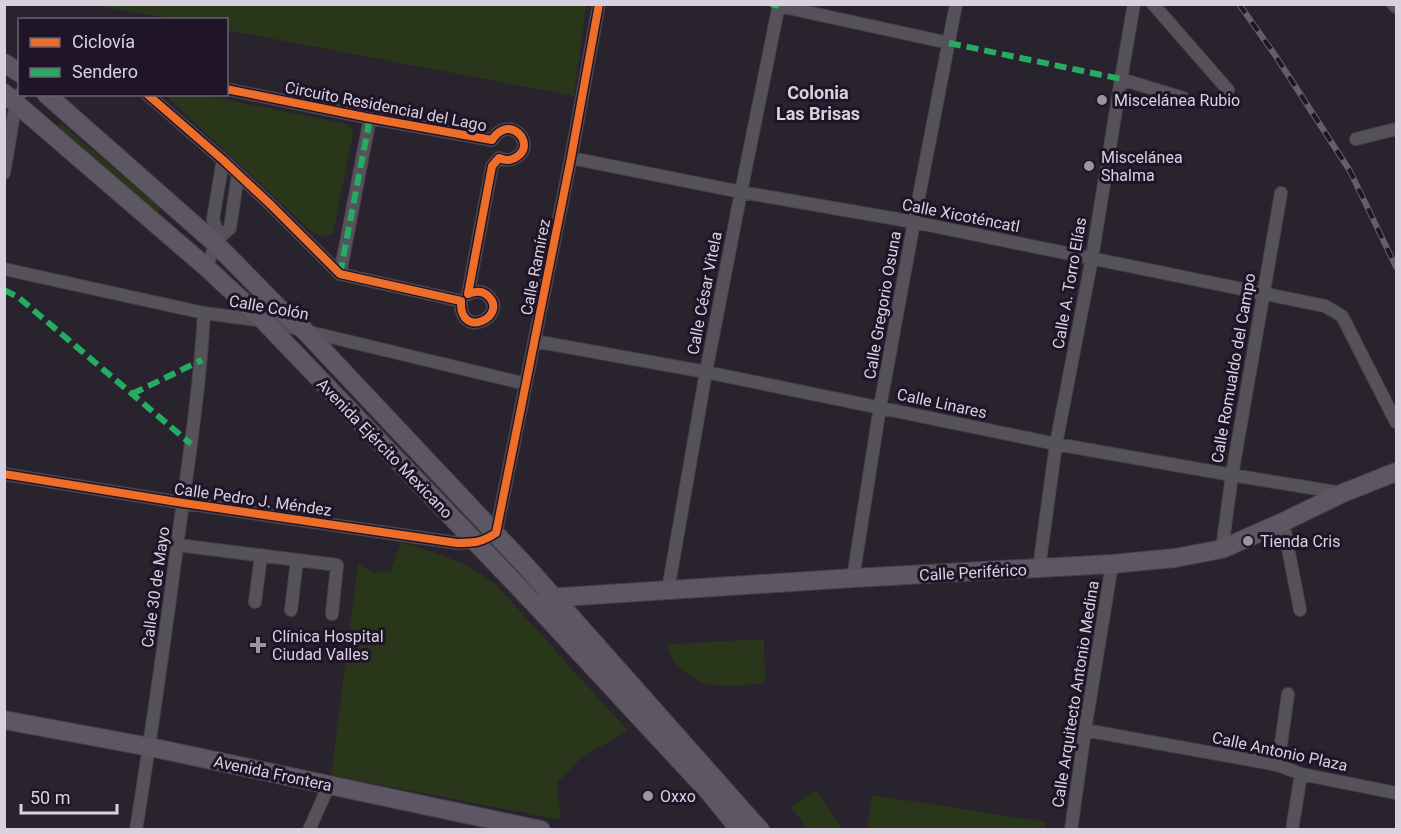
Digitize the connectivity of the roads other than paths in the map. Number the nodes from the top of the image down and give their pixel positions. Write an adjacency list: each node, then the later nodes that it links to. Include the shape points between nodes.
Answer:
1 (599, 4): 19 (street, Calle Ramírez)
2 (956, 4): 6 (street, Calle Gregorio Osuna)
3 (1134, 4): 9 (street, Calle A. Torro Elías)
4 (1153, 4): 11 (street)
5 (779, 5): 6 (street); 23 (street, Calle César Vitela)
6 (950, 43): 25 (street, Calle Gregorio Osuna)
7 (4, 63): 8 (main road)
8 (18, 72)
9 (1121, 79): 15 (street); 27 (street, Calle A. Torro Elías)
10 (228, 89): 16 (street, Circuito Residencial del Lago)
11 (1228, 90)
12 (47, 96): 26 (main road, Avenida Ejército Mexicano)
13 (149, 96): 20 (street)
14 (14, 97): 21 (street); 28 (main road, Avenida Ejército Mexicano)
15 (1183, 98)
16 (370, 118): 30 (street, Circuito Residencial del Lago); 30 (street, Circuito Residencial del Lago, via 492,140 503,129 521,136 524,142 520,155 510,160 499,158 492,166 468,294 480,292 488,296 493,309 486,320 473,323 461,311 461,301)
17 (1396, 129): 18 (street)
18 (1356, 139)
19 (571, 158): 23 (street, Calle Xicoténcatl); 35 (street, Calle Ramírez)
20 (223, 160): 22 (street); 26 (street, via 213,219)
21 (4, 174)
22 (238, 174): 26 (street, via 230,228); 30 (street)
23 (741, 192): 25 (street, Calle Xicoténcatl); 36 (street, Calle César Vitela)
24 (1281, 193): 31 (street, Calle Romualdo del Campo)
25 (914, 222): 27 (street, Calle Xicoténcatl); 38 (street, Calle Gregorio Osuna)
26 (217, 241): 28 (street); 34 (main road, Avenida Ejército Mexicano)
27 (1092, 258): 31 (street, Calle Xicoténcatl); 40 (street, Calle A. Torro Elías)
28 (206, 267): 33 (main road, Avenida Ejército Mexicano)
29 (4, 269): 32 (street, Calle Colón)
30 (340, 274)
31 (1263, 292): 39 (street, Calle Xicoténcatl, via 1325,306 1342,316); 43 (street, Calle Romualdo del Campo)
32 (204, 313): 33 (street, Calle Colón); 45 (street, Calle 30 de Mayo, via 202,360)
33 (264, 321): 34 (street, Calle Colón); 48 (main road, Avenida Ejército Mexicano)
34 (304, 330): 37 (street, Calle Colón); 47 (main road, Avenida Ejército Mexicano)
35 (534, 341): 36 (street, Calle Linares); 37 (street, Calle Ramírez)
36 (706, 372): 38 (street, Calle Linares); 56 (street, Calle César Vitela)
37 (526, 384): 47 (street, Calle Ramírez)
38 (880, 407): 40 (street, Calle Linares); 55 (street, Calle Gregorio Osuna)
39 (1396, 422)
40 (1056, 444): 43 (street, Calle Linares); 54 (street, Calle A. Torro Elías)
41 (1396, 472): 44 (main road, Calle Periférico)
42 (4, 474): 45 (street, Calle Pedro J. Méndez)
43 (1232, 475): 44 (street, Calle Linares); 50 (street, Calle Romualdo del Campo)
44 (1343, 493): 46 (main road, Calle Periférico)
45 (183, 503): 48 (street, Calle Pedro J. Méndez); 49 (street, Calle 30 de Mayo)
46 (1283, 522): 50 (main road, Calle Periférico); 61 (street)
47 (496, 533): 48 (street, Calle Pedro J. Méndez); 57 (main road, Avenida Ejército Mexicano)
48 (476, 543): 58 (main road, Avenida Ejército Mexicano)
49 (177, 545): 51 (street); 66 (street, Calle 30 de Mayo)
50 (1222, 549): 53 (main road, Calle Periférico)
51 (261, 555): 52 (street); 59 (street)
52 (297, 560): 60 (street); 62 (street, via 337,565)
53 (1112, 564): 54 (main road, Calle Periférico); 65 (street, Calle Arquitecto Antonio Medina)
54 (1038, 568): 55 (main road, Calle Periférico)
55 (853, 578): 56 (main road, Calle Periférico)
56 (668, 590): 57 (main road, Calle Periférico)
57 (554, 597): 58 (main road, Calle Periférico); 75 (main road, Avenida Ejército Mexicano)
58 (532, 601): 74 (main road, Avenida Ejército Mexicano)
59 (255, 602)
60 (291, 610)
61 (1300, 610)
62 (332, 614)
63 (1288, 694): 67 (street)
64 (4, 720): 66 (main road, Avenida Frontera)
65 (1085, 730): 67 (street, Calle Antonio Plaza); 76 (street, Calle Arquitecto Antonio Medina)
66 (150, 747): 69 (main road, Avenida Frontera); 71 (street, Calle 30 de Mayo)
67 (1278, 765): 68 (street, Calle Antonio Plaza)
68 (1301, 774): 70 (street, Calle Antonio Plaza); 77 (street)
69 (329, 785): 72 (main road, Avenida Frontera); 73 (street)
70 (1396, 793)
71 (140, 829)
72 (534, 829)
73 (309, 830)
74 (740, 830)
75 (760, 830)
76 (1071, 830)
77 (1292, 830)

